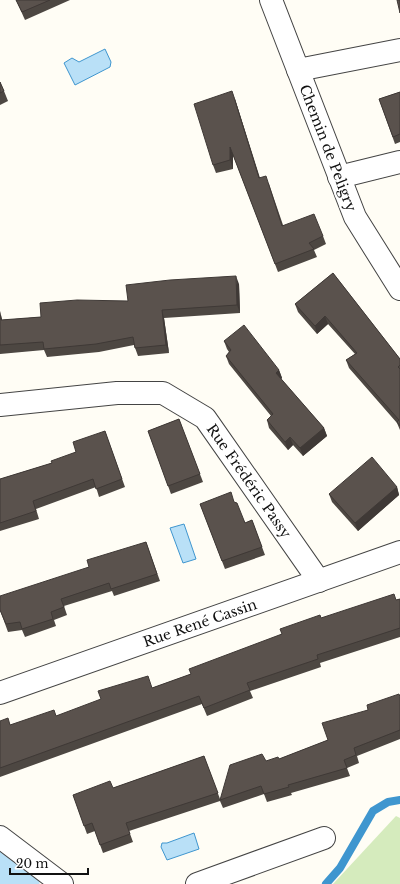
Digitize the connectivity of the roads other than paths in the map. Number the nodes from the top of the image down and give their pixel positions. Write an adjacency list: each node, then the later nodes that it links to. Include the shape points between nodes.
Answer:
1 (271, 0): 3 (street, Chemin de Peligry)
2 (400, 50): 3 (street)
3 (298, 70): 5 (street, Chemin de Peligry)
4 (400, 162): 5 (street)
5 (339, 177): 6 (street, Chemin de Peligry, via 355,217)
6 (400, 289)
7 (0, 405): 9 (street, Rue Frédéric Passy, via 118,393 163,393 205,418)
8 (400, 552): 9 (street, Rue René Cassin)
9 (319, 581): 10 (street, Rue René Cassin)
10 (0, 693)
11 (0, 837): 13 (street)
12 (324, 838): 14 (street)
13 (62, 884)
14 (197, 884)

